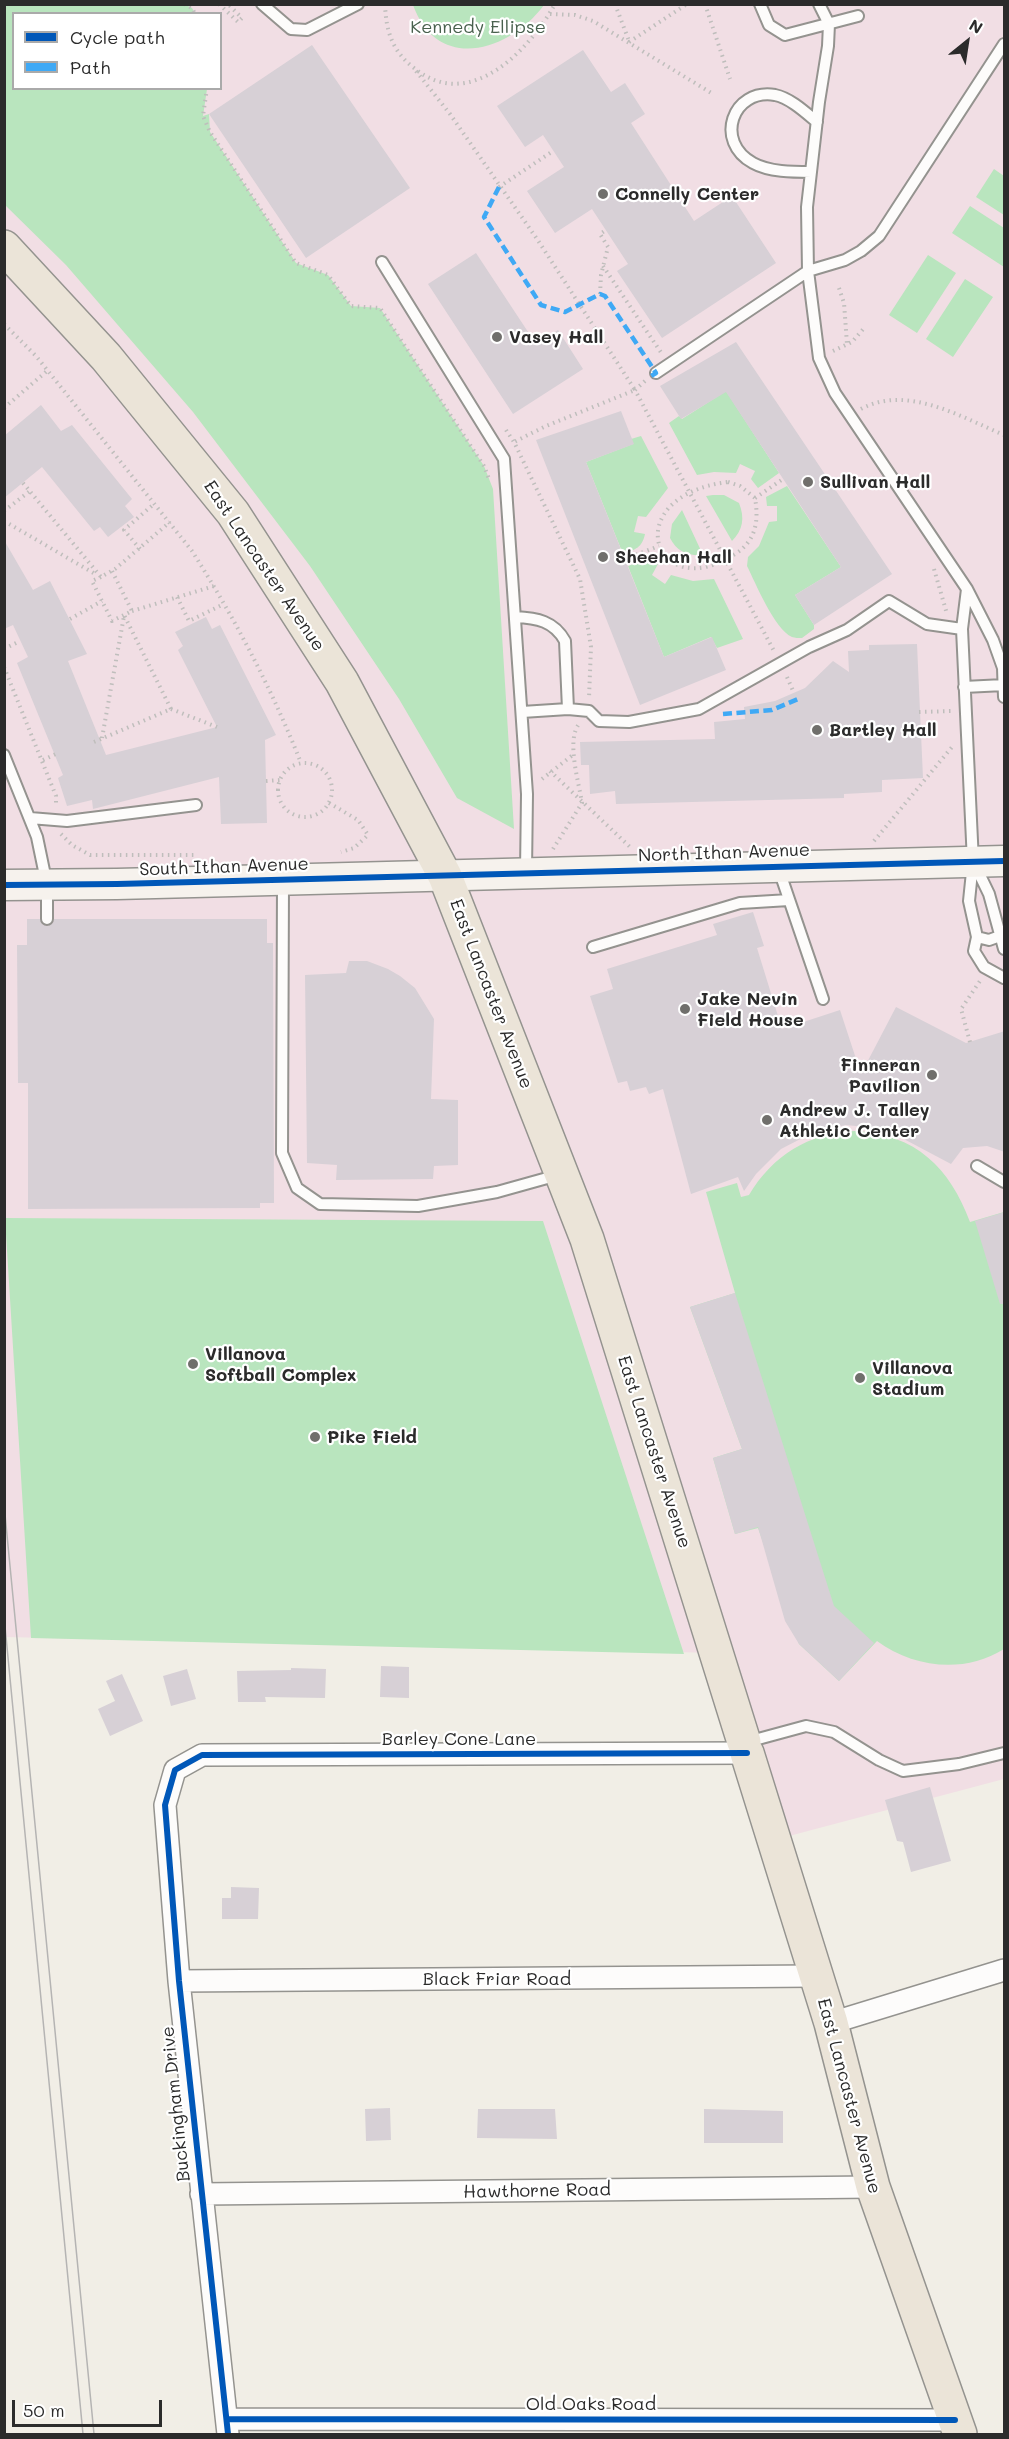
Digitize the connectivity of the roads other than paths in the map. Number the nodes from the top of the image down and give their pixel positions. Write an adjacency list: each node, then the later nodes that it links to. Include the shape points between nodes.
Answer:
1 (262, 4): 2 (lane, via 291,29 307,30)
2 (358, 4)
3 (760, 4): 6 (lane, via 769,25 785,35)
4 (819, 4): 6 (lane)
5 (858, 16): 6 (lane)
6 (829, 24): 8 (lane)
7 (1005, 44): 12 (lane, via 879,236 844,260)
8 (817, 122): 9 (lane); 9 (lane, via 776,95 761,95 742,105 731,125 734,145 754,164)
9 (811, 172): 12 (lane)
10 (4, 247): 29 (highway, East Lancaster Avenue, via 106,357 233,513 342,682)
11 (382, 262): 15 (lane, via 504,459)
12 (808, 271): 13 (lane); 14 (lane, via 819,358 835,393)
13 (652, 376)
14 (967, 589): 16 (lane); 17 (lane, via 993,640 1003,668)
15 (515, 617): 20 (lane, via 549,623 560,632 565,642); 21 (lane)
16 (962, 629): 18 (lane); 20 (lane, via 927,624 890,600 847,630 780,662 699,709 628,722 599,721 589,711)
17 (1004, 685): 18 (lane); 19 (lane)
18 (964, 687): 26 (lane)
19 (1005, 697)
20 (568, 709): 21 (lane)
21 (522, 712): 28 (lane)
22 (4, 755): 24 (lane)
23 (196, 805): 24 (lane, via 67,821)
24 (30, 818): 32 (lane)
25 (1005, 861): 26 (street, North Ithan Avenue)
26 (973, 862): 27 (street, North Ithan Avenue, via 866,849); 35 (lane, via 989,894); 36 (lane, via 969,901)
27 (777, 867): 28 (street, North Ithan Avenue); 33 (lane)
28 (532, 873): 29 (street, North Ithan Avenue)
29 (444, 876): 30 (street, South Ithan Avenue); 42 (highway, East Lancaster Avenue)
30 (283, 880): 32 (street, South Ithan Avenue); 42 (lane, via 282,1154 297,1188 320,1204 418,1206 497,1192)
31 (4, 885): 32 (street, South Ithan Avenue)
32 (47, 885): 34 (lane)
33 (789, 900): 37 (lane, via 740,903); 40 (lane)
34 (47, 919)
35 (1000, 936): 36 (lane, via 989,940); 38 (lane)
36 (977, 937): 39 (lane, via 974,951 978,960 995,975)
37 (593, 947)
38 (1005, 949)
39 (1005, 978)
40 (823, 999)
41 (976, 1166): 43 (lane)
42 (561, 1174): 44 (highway, East Lancaster Avenue, via 587,1239)
43 (1005, 1182)
44 (746, 1748): 45 (lane, via 806,1726 834,1731 903,1771); 46 (street, Barley Cone Lane, via 202,1755); 48 (highway, East Lancaster Avenue)
45 (1005, 1753)
46 (175, 1770): 49 (street, Buckingham Drive, via 165,1805)
47 (1005, 1970): 50 (street)
48 (815, 1976): 49 (street, Black Friar Road); 50 (highway, East Lancaster Avenue)
49 (179, 1981): 52 (street, Buckingham Drive)
50 (831, 2023): 51 (highway, East Lancaster Avenue)
51 (873, 2187): 52 (street, Hawthorne Road); 54 (highway, East Lancaster Avenue)
52 (201, 2194): 53 (street, Buckingham Drive)
53 (227, 2427): 54 (street, Old Oaks Road)
54 (958, 2427)

